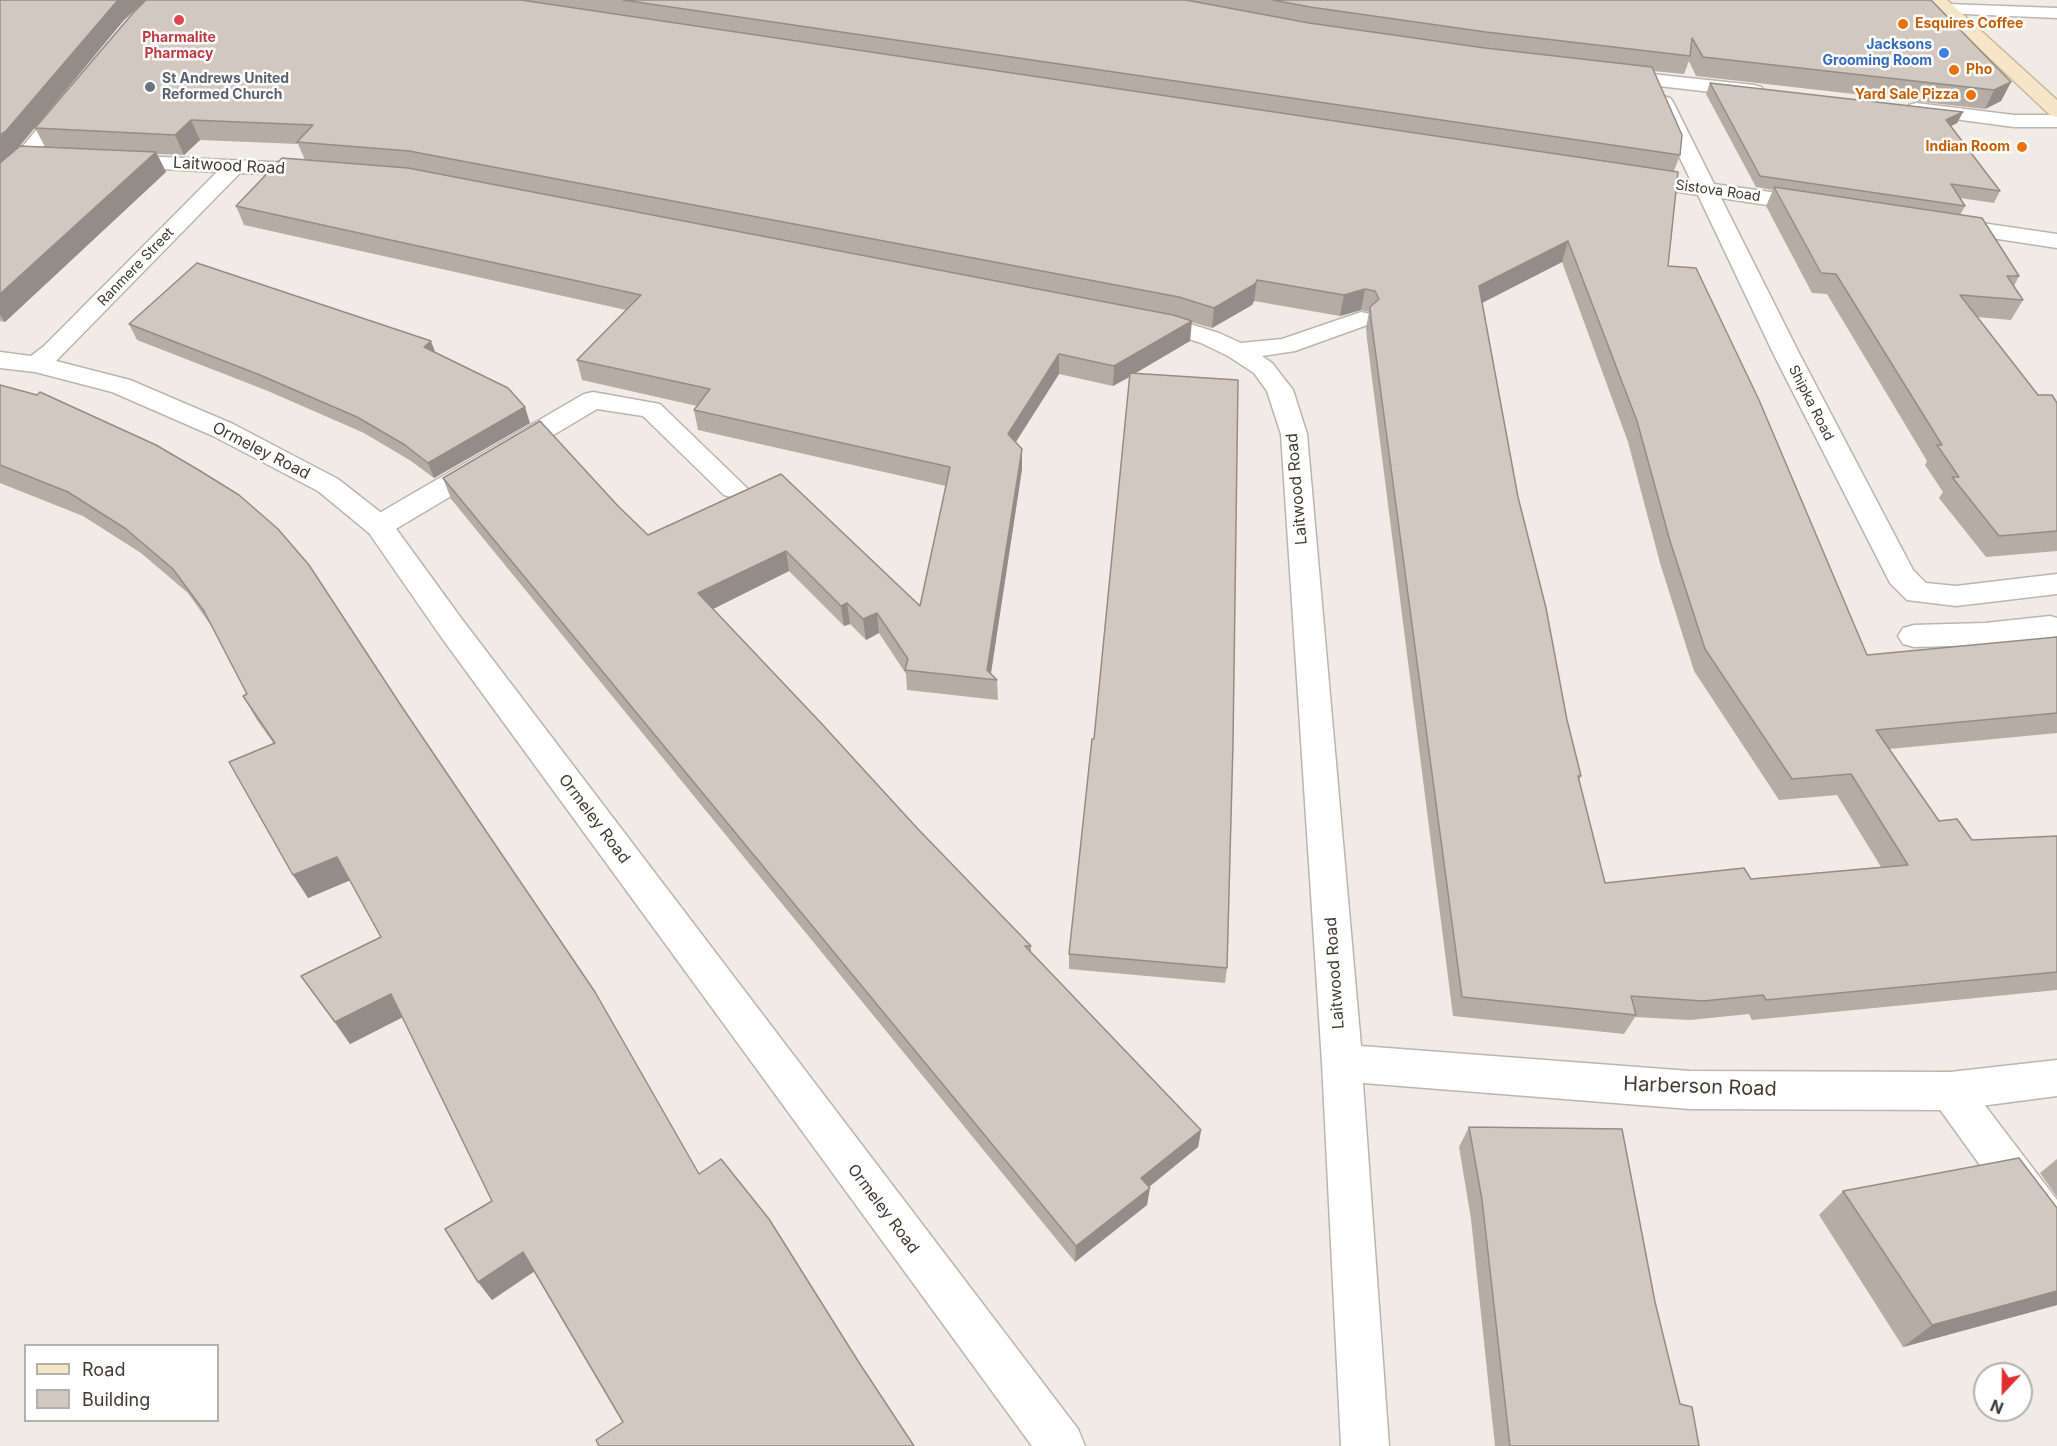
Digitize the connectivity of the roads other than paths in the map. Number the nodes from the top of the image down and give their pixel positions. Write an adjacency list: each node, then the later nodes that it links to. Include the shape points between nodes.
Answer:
1 (1942, 4): 2 (street); 8 (main road)
2 (2057, 13)
3 (1591, 73): 4 (street)
4 (1657, 81): 6 (street); 17 (street, Shipka Road, via 1656,87)
5 (79, 91): 10 (street)
6 (1770, 93)
7 (1894, 106): 9 (street, via 2014,121)
8 (2057, 111)
9 (2057, 121)
10 (25, 156): 11 (street); 16 (street)
11 (60, 158)
12 (92, 160): 13 (street, Laitwood Road)
13 (234, 166): 14 (street, Laitwood Road); 25 (street, Ranmere Street)
14 (349, 173)
15 (1616, 176): 17 (street, Sistova Road)
16 (0, 178)
17 (1705, 190): 18 (street, Sistova Road); 29 (street, Shipka Road, via 1901,576 1918,593)
18 (1834, 208)
19 (1928, 222): 20 (street)
20 (2057, 241)
21 (1118, 316): 23 (street, Laitwood Road, via 1177,327)
22 (1361, 319): 23 (street, via 1286,346)
23 (1237, 351): 33 (street, Laitwood Road, via 1263,368 1280,390 1294,434)
24 (0, 360): 25 (street, Ormeley Road)
25 (36, 364): 27 (street, Ormeley Road, via 121,386 223,430 328,485)
26 (734, 489): 27 (street, via 651,410 593,400)
27 (379, 526): 37 (street, Ormeley Road)
28 (2057, 584): 29 (street, Shipka Road)
29 (1956, 596): 31 (street)
30 (2050, 627): 31 (street)
31 (1985, 634): 32 (street)
32 (1914, 636)
33 (1342, 1063): 35 (street, Harberson Road, via 1690,1090); 38 (street, Laitwood Road)
34 (2057, 1078): 35 (street, Harberson Road)
35 (1950, 1090): 36 (street)
36 (2057, 1236)
37 (1061, 1446)
38 (1365, 1446)

